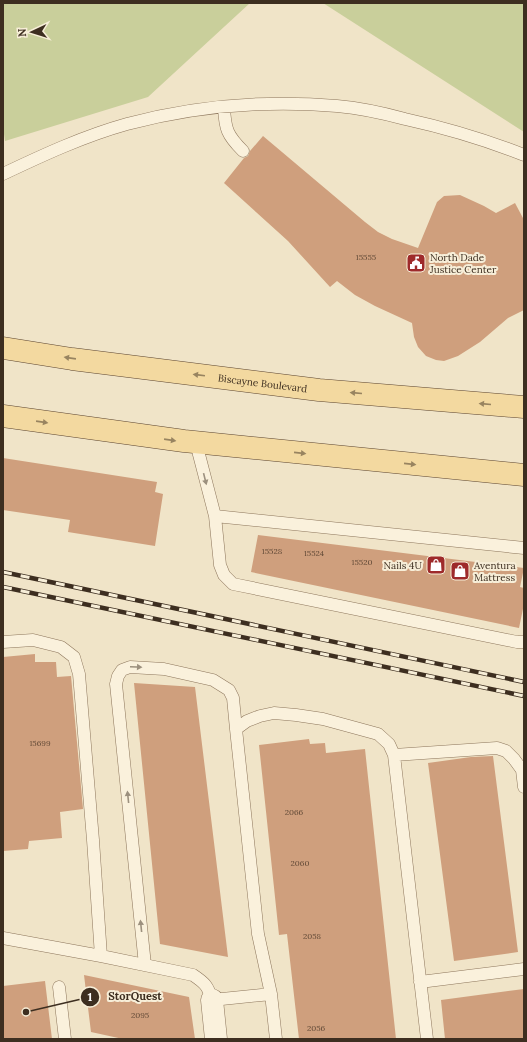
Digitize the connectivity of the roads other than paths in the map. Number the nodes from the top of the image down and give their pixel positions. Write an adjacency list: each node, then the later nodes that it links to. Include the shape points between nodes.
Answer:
1 (224, 107): 2 (lane, via 228,131); 3 (lane, via 286,104 338,106 436,126); 4 (lane, via 188,111 126,125 67,145)
2 (243, 151)
3 (524, 155)
4 (3, 174)
5 (3, 348): 6 (main road, Biscayne Boulevard, one-way to 5, via 319,390)
6 (524, 407)
7 (3, 416): 8 (main road, one-way to 8)
8 (196, 443): 9 (main road, one-way to 9); 10 (lane, one-way to 10)
9 (524, 475)
10 (215, 516): 11 (lane); 13 (lane, via 220,565 224,575 233,584)
11 (524, 547)
12 (3, 642): 18 (lane, via 33,640 61,648 74,657 79,674)
13 (524, 642)
14 (236, 729): 15 (lane, via 253,718 274,713 323,719 378,734 389,744); 19 (lane, one-way to 14, via 116,684 118,676 122,670 130,667 164,669 213,680 229,690 233,698); 23 (lane, via 258,934)
15 (394, 755): 16 (lane, via 497,748 506,751 522,770); 21 (lane)
16 (524, 787)
17 (3, 938): 18 (lane)
18 (101, 956): 19 (lane)
19 (145, 965): 24 (lane, via 193,975 202,980)
20 (524, 969): 21 (lane)
21 (420, 982): 28 (lane)
22 (59, 987): 25 (lane)
23 (271, 994): 24 (lane); 27 (lane)
24 (212, 1000): 26 (street)
25 (65, 1039)
26 (216, 1039)
27 (276, 1039)
28 (427, 1039)

